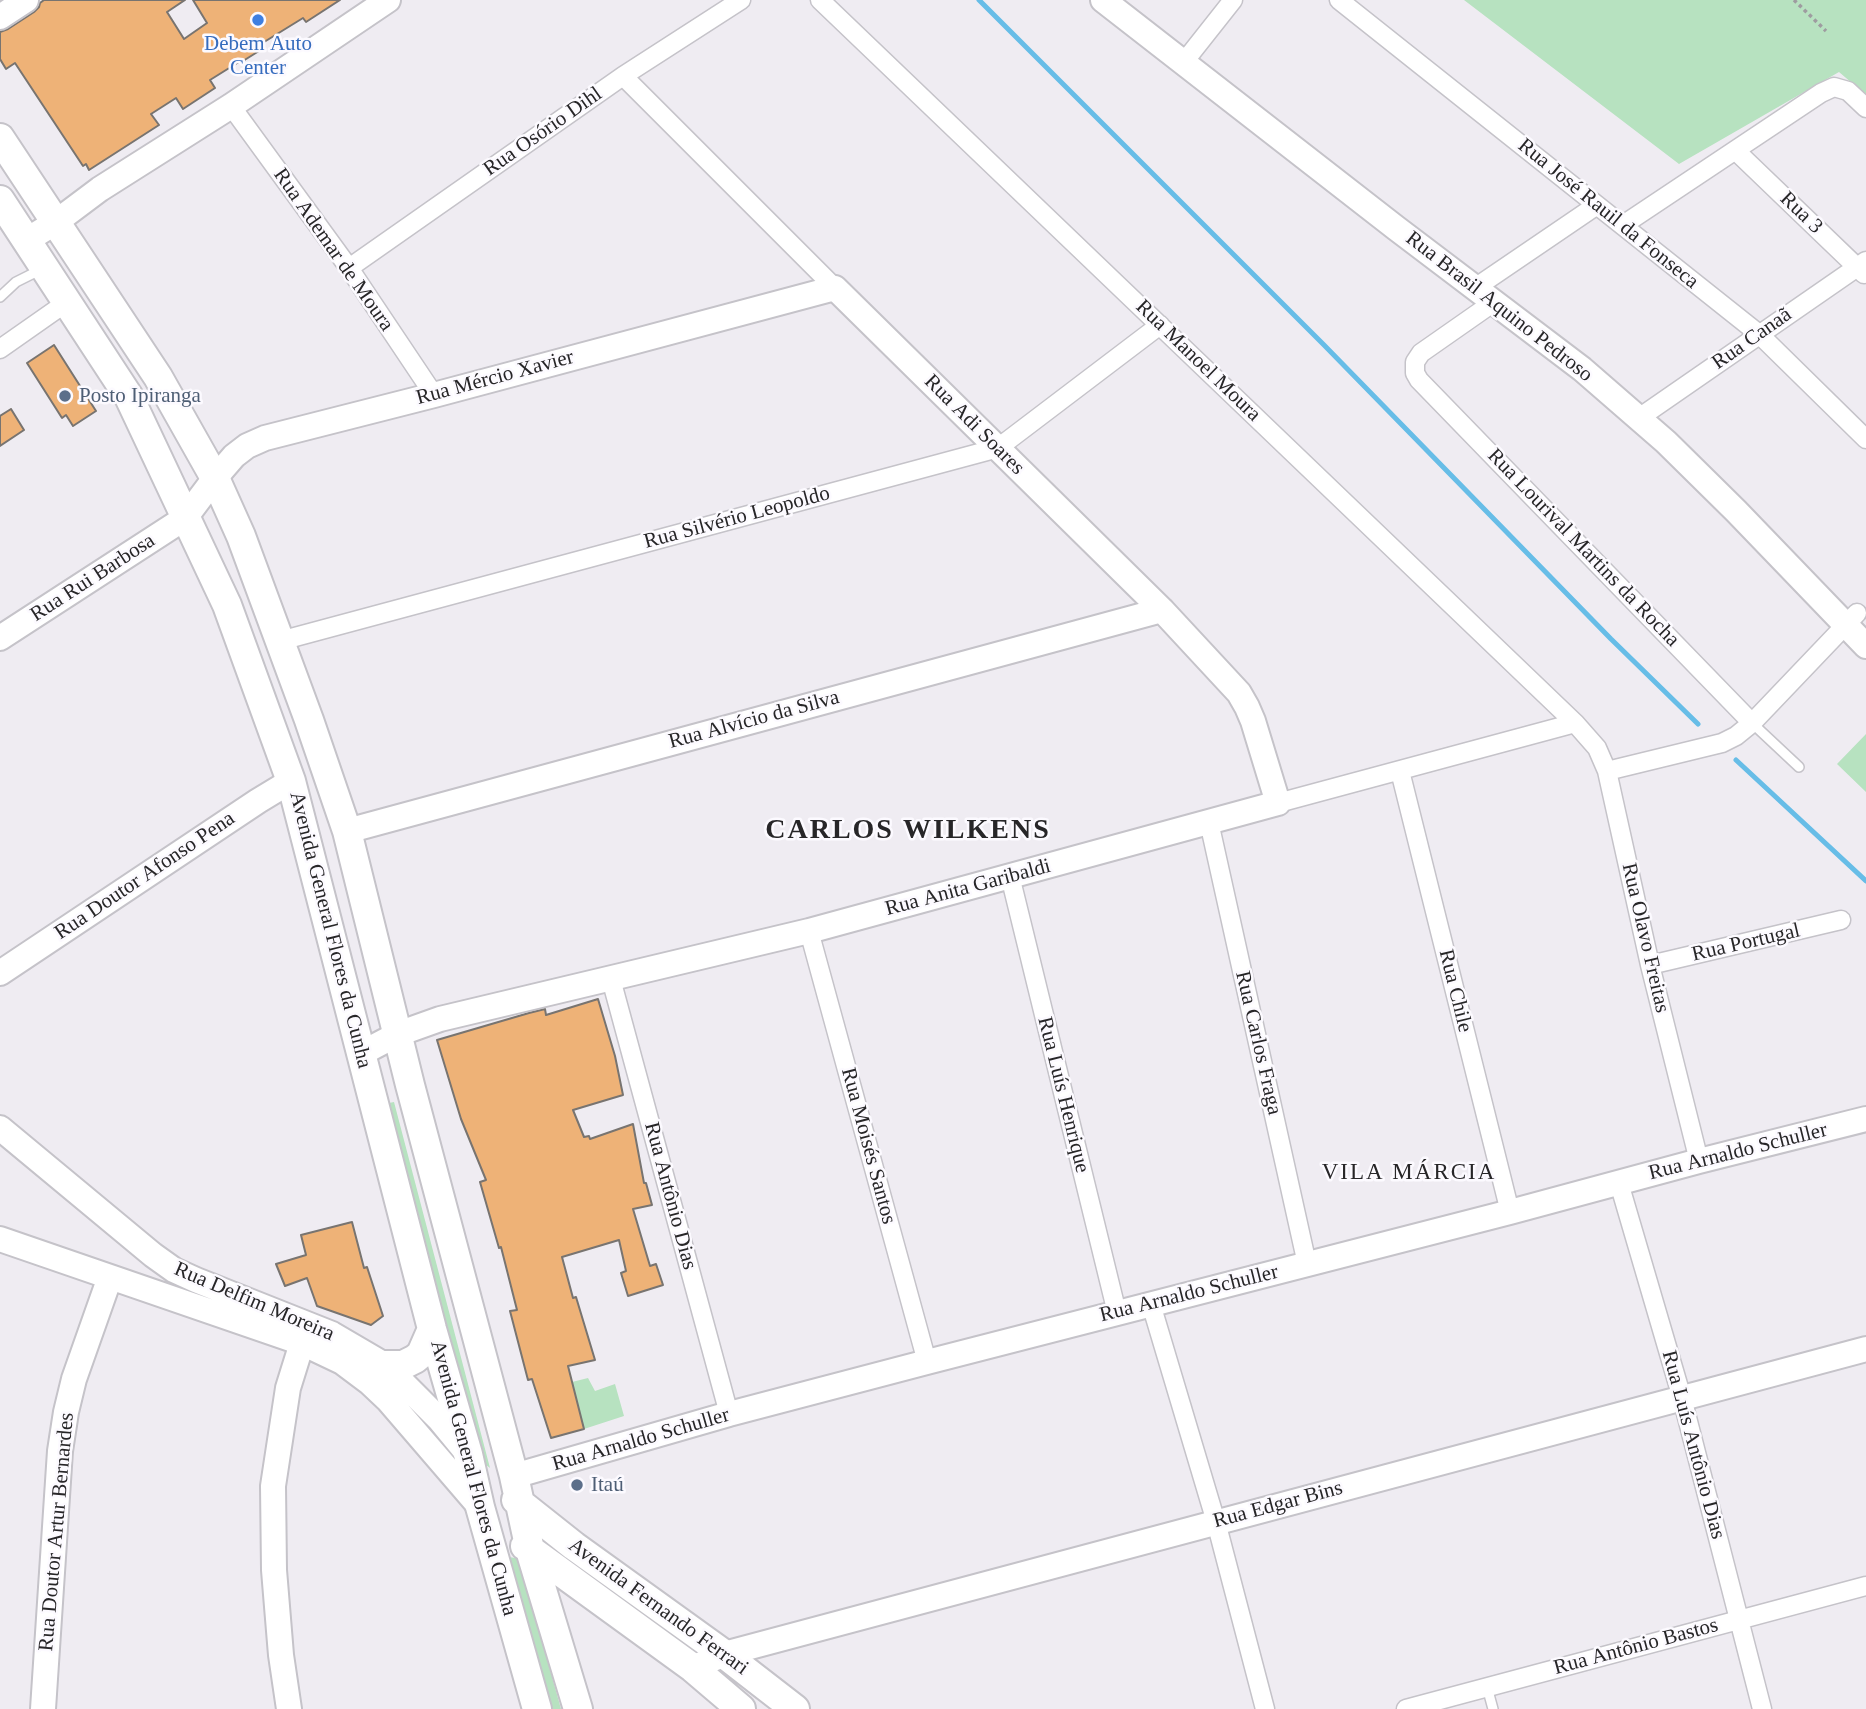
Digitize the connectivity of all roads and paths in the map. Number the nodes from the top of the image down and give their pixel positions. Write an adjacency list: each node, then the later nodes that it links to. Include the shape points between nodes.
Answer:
1 (26, 0): 11 (street)
2 (388, 0): 10 (street)
3 (741, 0): 14 (street, Rua Osório Dihl)
4 (820, 0): 31 (street, Rua Manoel Moura)
5 (1103, 0): 13 (street, Rua Brasil Aquino Pedroso)
6 (1129, 0): 13 (street, Rua Brasil Aquino Pedroso)
7 (1233, 0): 13 (street)
8 (1339, 0): 20 (street, Rua José Rauil da Fonseca)
9 (1794, 0): 12 (path)
10 (358, 9): 15 (street)
11 (0, 17)
12 (1826, 31)
13 (1189, 57): 28 (street, Rua Brasil Aquino Pedroso)
14 (623, 76): 25 (street, Rua Osório Dihl); 27 (street, Rua Adi Soares)
15 (231, 106): 21 (street); 25 (street, Rua Ademar de Moura)
16 (1866, 108): 18 (street, via 1848,91 1834,88)
17 (0, 138): 21 (main road, Avenida General Flores da Cunha)
18 (1736, 151): 22 (street); 26 (street, Rua 3)
19 (0, 200): 23 (main road, Avenida General Flores da Cunha)
20 (1597, 205): 22 (street, Rua José Rauil da Fonseca); 28 (street)
21 (55, 222): 23 (street); 38 (main road, Avenida General Flores da Cunha, via 158,377)
22 (1623, 225): 32 (street, Rua José Rauil da Fonseca)
23 (27, 240): 24 (main road, Avenida General Flores da Cunha)
24 (45, 268): 29 (lane, via 16,282); 30 (main road, Avenida General Flores da Cunha)
25 (349, 268): 34 (street, Rua Ademar de Moura)
26 (1863, 268): 32 (street, Rua Canaã)
27 (835, 288): 34 (street, Rua Mércio Xavier); 37 (street, Rua Adi Soares)
28 (1486, 289): 35 (street, Rua Brasil Aquino Pedroso, via 1582,369); 46 (street, Rua Lourival Martins da Rocha, via 1420,353 1415,362 1419,380)
29 (0, 297)
30 (67, 302): 33 (street); 39 (main road, Avenida General Flores da Cunha, via 129,397)
31 (1160, 325): 37 (street, Rua Silvério Leopoldo); 45 (street, Rua Manoel Moura)
32 (1759, 334): 35 (street, Rua Canaã); 36 (street, Rua José Rauil da Fonseca)
33 (0, 349)
34 (434, 395): 38 (street, Rua Mércio Xavier, via 265,438 234,456)
35 (1645, 413): 41 (street, Rua Brasil Aquino Pedroso, via 1666,442 1828,605)
36 (1866, 439)
37 (998, 448): 40 (street, Rua Adi Soares); 43 (street, Rua Silvério Leopoldo)
38 (215, 478): 39 (street, Rua Mércio Xavier); 43 (main road, Avenida General Flores da Cunha)
39 (185, 518): 42 (street, Rua Rui Barbosa); 50 (main road, Avenida General Flores da Cunha, via 227,605)
40 (1162, 610): 51 (street, Rua Adi Soares, via 1239,693 1253,720); 53 (street, Rua Alvício da Silva)
41 (1856, 620): 44 (street, Rua Brasil Aquino Pedroso); 46 (street)
42 (0, 638)
43 (280, 641): 53 (main road, Avenida General Flores da Cunha)
44 (1866, 646)
45 (1575, 723): 48 (street, Rua Anita Garibaldi); 49 (street, Rua Olavo Freitas, via 1597,748)
46 (1752, 723): 47 (lane); 49 (street, via 1722,743)
47 (1799, 767)
48 (1399, 771): 51 (street, Rua Anita Garibaldi); 66 (street, Rua Chile)
49 (1606, 771): 57 (street, Rua Olavo Freitas)
50 (291, 781): 58 (street, Rua Doutor Afonso Pena); 61 (main road, Avenida General Flores da Cunha)
51 (1278, 803): 52 (street, Rua Anita Garibaldi)
52 (1209, 822): 54 (street, Rua Anita Garibaldi); 68 (street, Rua Carlos Fraga)
53 (347, 831): 60 (main road, Avenida General Flores da Cunha)
54 (1010, 876): 56 (street, Rua Anita Garibaldi); 71 (street, Rua Luís Henrique)
55 (1841, 920): 57 (street, Rua Portugal)
56 (809, 931): 59 (street, Rua Anita Garibaldi); 75 (street, Rua Moisés Santos)
57 (1650, 965): 64 (street, Rua Olavo Freitas)
58 (0, 973)
59 (611, 979): 60 (street, Rua Anita Garibaldi, via 440,1019); 78 (street, Rua Antônio Dias)
60 (398, 1034): 61 (street, Rua Anita Garibaldi); 80 (main road, Avenida General Flores da Cunha)
61 (362, 1053): 72 (main road, Avenida General Flores da Cunha)
62 (1866, 1119): 64 (street, Rua Arnaldo Schuller)
63 (0, 1128): 76 (street, Rua Delfim Moreira, via 174,1270 332,1334)
64 (1699, 1161): 65 (street, Rua Arnaldo Schuller)
65 (1619, 1183): 66 (street, Rua Arnaldo Schuller); 77 (street, Rua Luís Antônio Dias)
66 (1510, 1212): 68 (street, Rua Arnaldo Schuller)
67 (0, 1239): 69 (street)
68 (1307, 1264): 70 (street, Rua Arnaldo Schuller)
69 (110, 1277): 73 (street); 90 (street, Rua Doutor Artur Bernardes, via 66,1412)
70 (1151, 1304): 71 (street, Rua Arnaldo Schuller); 83 (street)
71 (1117, 1313): 75 (street, Rua Arnaldo Schuller)
72 (432, 1329): 76 (main road, via 415,1359); 79 (main road, Avenida General Flores da Cunha)
73 (302, 1343): 82 (street, via 342,1362 370,1383); 91 (street, via 288,1388 273,1486 274,1570)
74 (1866, 1349): 77 (street, Rua Edgar Bins)
75 (927, 1362): 78 (street, Rua Arnaldo Schuller)
76 (386, 1365): 79 (street, Rua Delfim Moreira)
77 (1682, 1398): 83 (street, Rua Edgar Bins); 86 (street, Rua Luís Antônio Dias)
78 (729, 1414): 80 (street, Rua Arnaldo Schuller)
79 (468, 1454): 81 (main road, Avenida Fernando Ferrari); 82 (main road, Avenida General Flores da Cunha)
80 (514, 1476): 81 (main road)
81 (521, 1505): 84 (main road, Avenida General Flores da Cunha); 87 (main road, Avenida Fernando Ferrari)
82 (480, 1507): 84 (main road, Avenida Fernando Ferrari); 92 (main road, Avenida General Flores da Cunha)
83 (1216, 1522): 87 (street, Rua Edgar Bins); 96 (street)
84 (530, 1550): 88 (main road, Avenida Fernando Ferrari); 93 (main road, Avenida General Flores da Cunha)
85 (1866, 1586): 86 (street, Rua Antônio Bastos)
86 (1739, 1620): 89 (street, Rua Antônio Bastos); 99 (street, Rua Luís Antônio Dias)
87 (724, 1654): 88 (street, Rua Edgar Bins); 95 (main road, Avenida Fernando Ferrari)
88 (693, 1668): 94 (main road, Avenida Fernando Ferrari)
89 (1487, 1687): 97 (street, Rua Antônio Bastos); 98 (lane)
90 (43, 1709)
91 (289, 1709)
92 (537, 1709)
93 (578, 1709)
94 (741, 1709)
95 (795, 1709)
96 (1265, 1709)
97 (1406, 1709)
98 (1493, 1709)
99 (1762, 1709)

